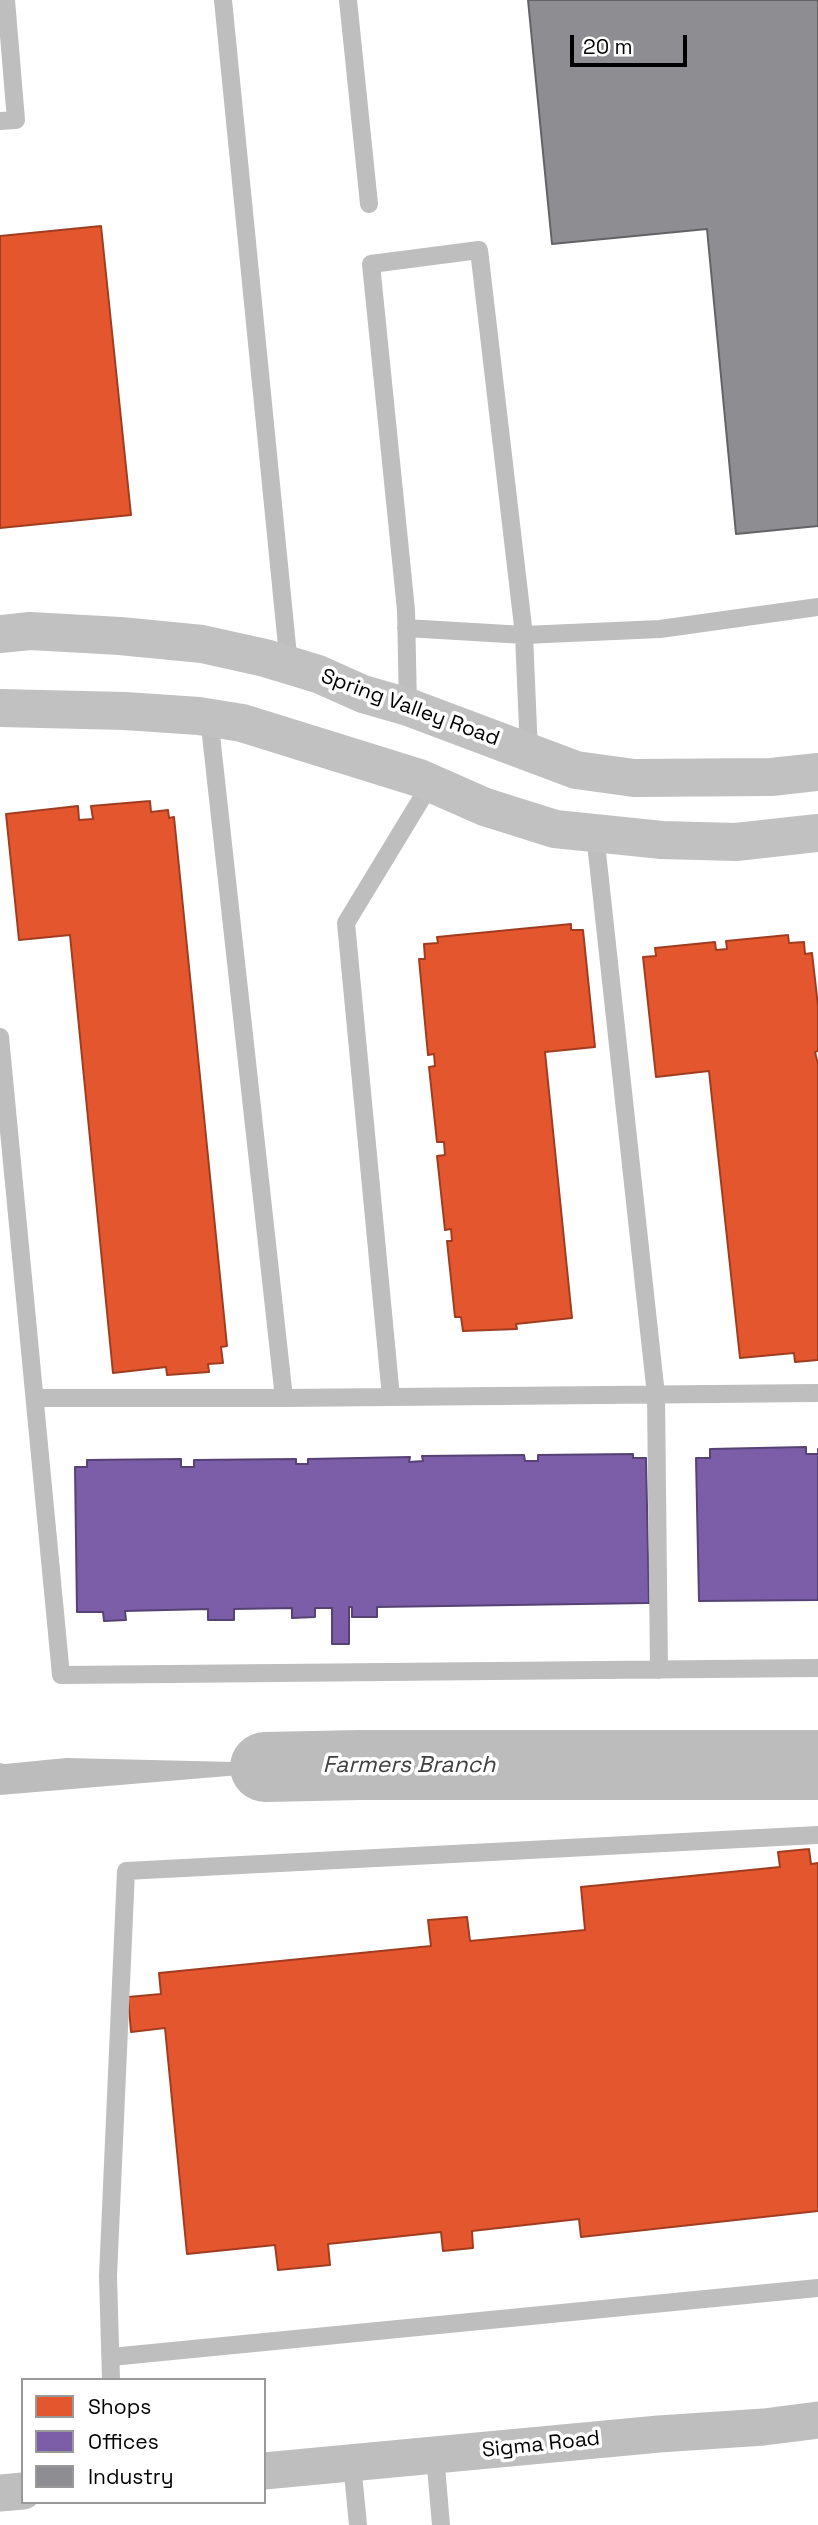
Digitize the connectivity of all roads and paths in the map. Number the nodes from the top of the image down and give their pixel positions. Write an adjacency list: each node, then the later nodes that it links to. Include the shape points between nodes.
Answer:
1 (6, 0): 4 (lane, via 16,120)
2 (223, 0): 10 (lane)
3 (348, 0): 5 (lane)
4 (0, 121)
5 (369, 204)
6 (818, 607): 9 (lane, via 660,629)
7 (406, 628): 9 (lane); 9 (lane, via 371,264 480,250); 11 (lane)
8 (0, 634): 10 (main road, Spring Valley Road, via 30,631 202,644)
9 (524, 635): 14 (lane)
10 (289, 666): 11 (main road, Spring Valley Road)
11 (408, 707): 14 (main road, Spring Valley Road)
12 (0, 708): 13 (main road)
13 (209, 717): 16 (main road, via 243,723); 24 (lane)
14 (529, 752): 15 (main road, Spring Valley Road, via 576,770 634,778)
15 (818, 772)
16 (431, 783): 18 (main road, via 485,807 555,829); 22 (lane, via 346,923)
17 (818, 833): 18 (main road, via 736,842)
18 (595, 834): 21 (lane)
19 (0, 1037): 23 (lane)
20 (818, 1393): 21 (lane)
21 (656, 1395): 22 (lane); 26 (lane)
22 (391, 1397): 24 (lane)
23 (34, 1398): 24 (lane); 26 (lane, via 61,1675)
24 (284, 1398)
25 (818, 1668): 26 (lane)
26 (659, 1670)
27 (818, 1835): 29 (lane, via 126,1871 108,2276)
28 (818, 2288): 29 (lane)
29 (111, 2357): 30 (lane)
30 (111, 2378)
31 (818, 2420): 32 (street, Sigma Road)
32 (435, 2455): 33 (street, Sigma Road); 38 (lane)
33 (352, 2463): 34 (street, Sigma Road); 37 (lane)
34 (266, 2471)
35 (21, 2491): 36 (street)
36 (0, 2493)
37 (358, 2525)
38 (441, 2525)

